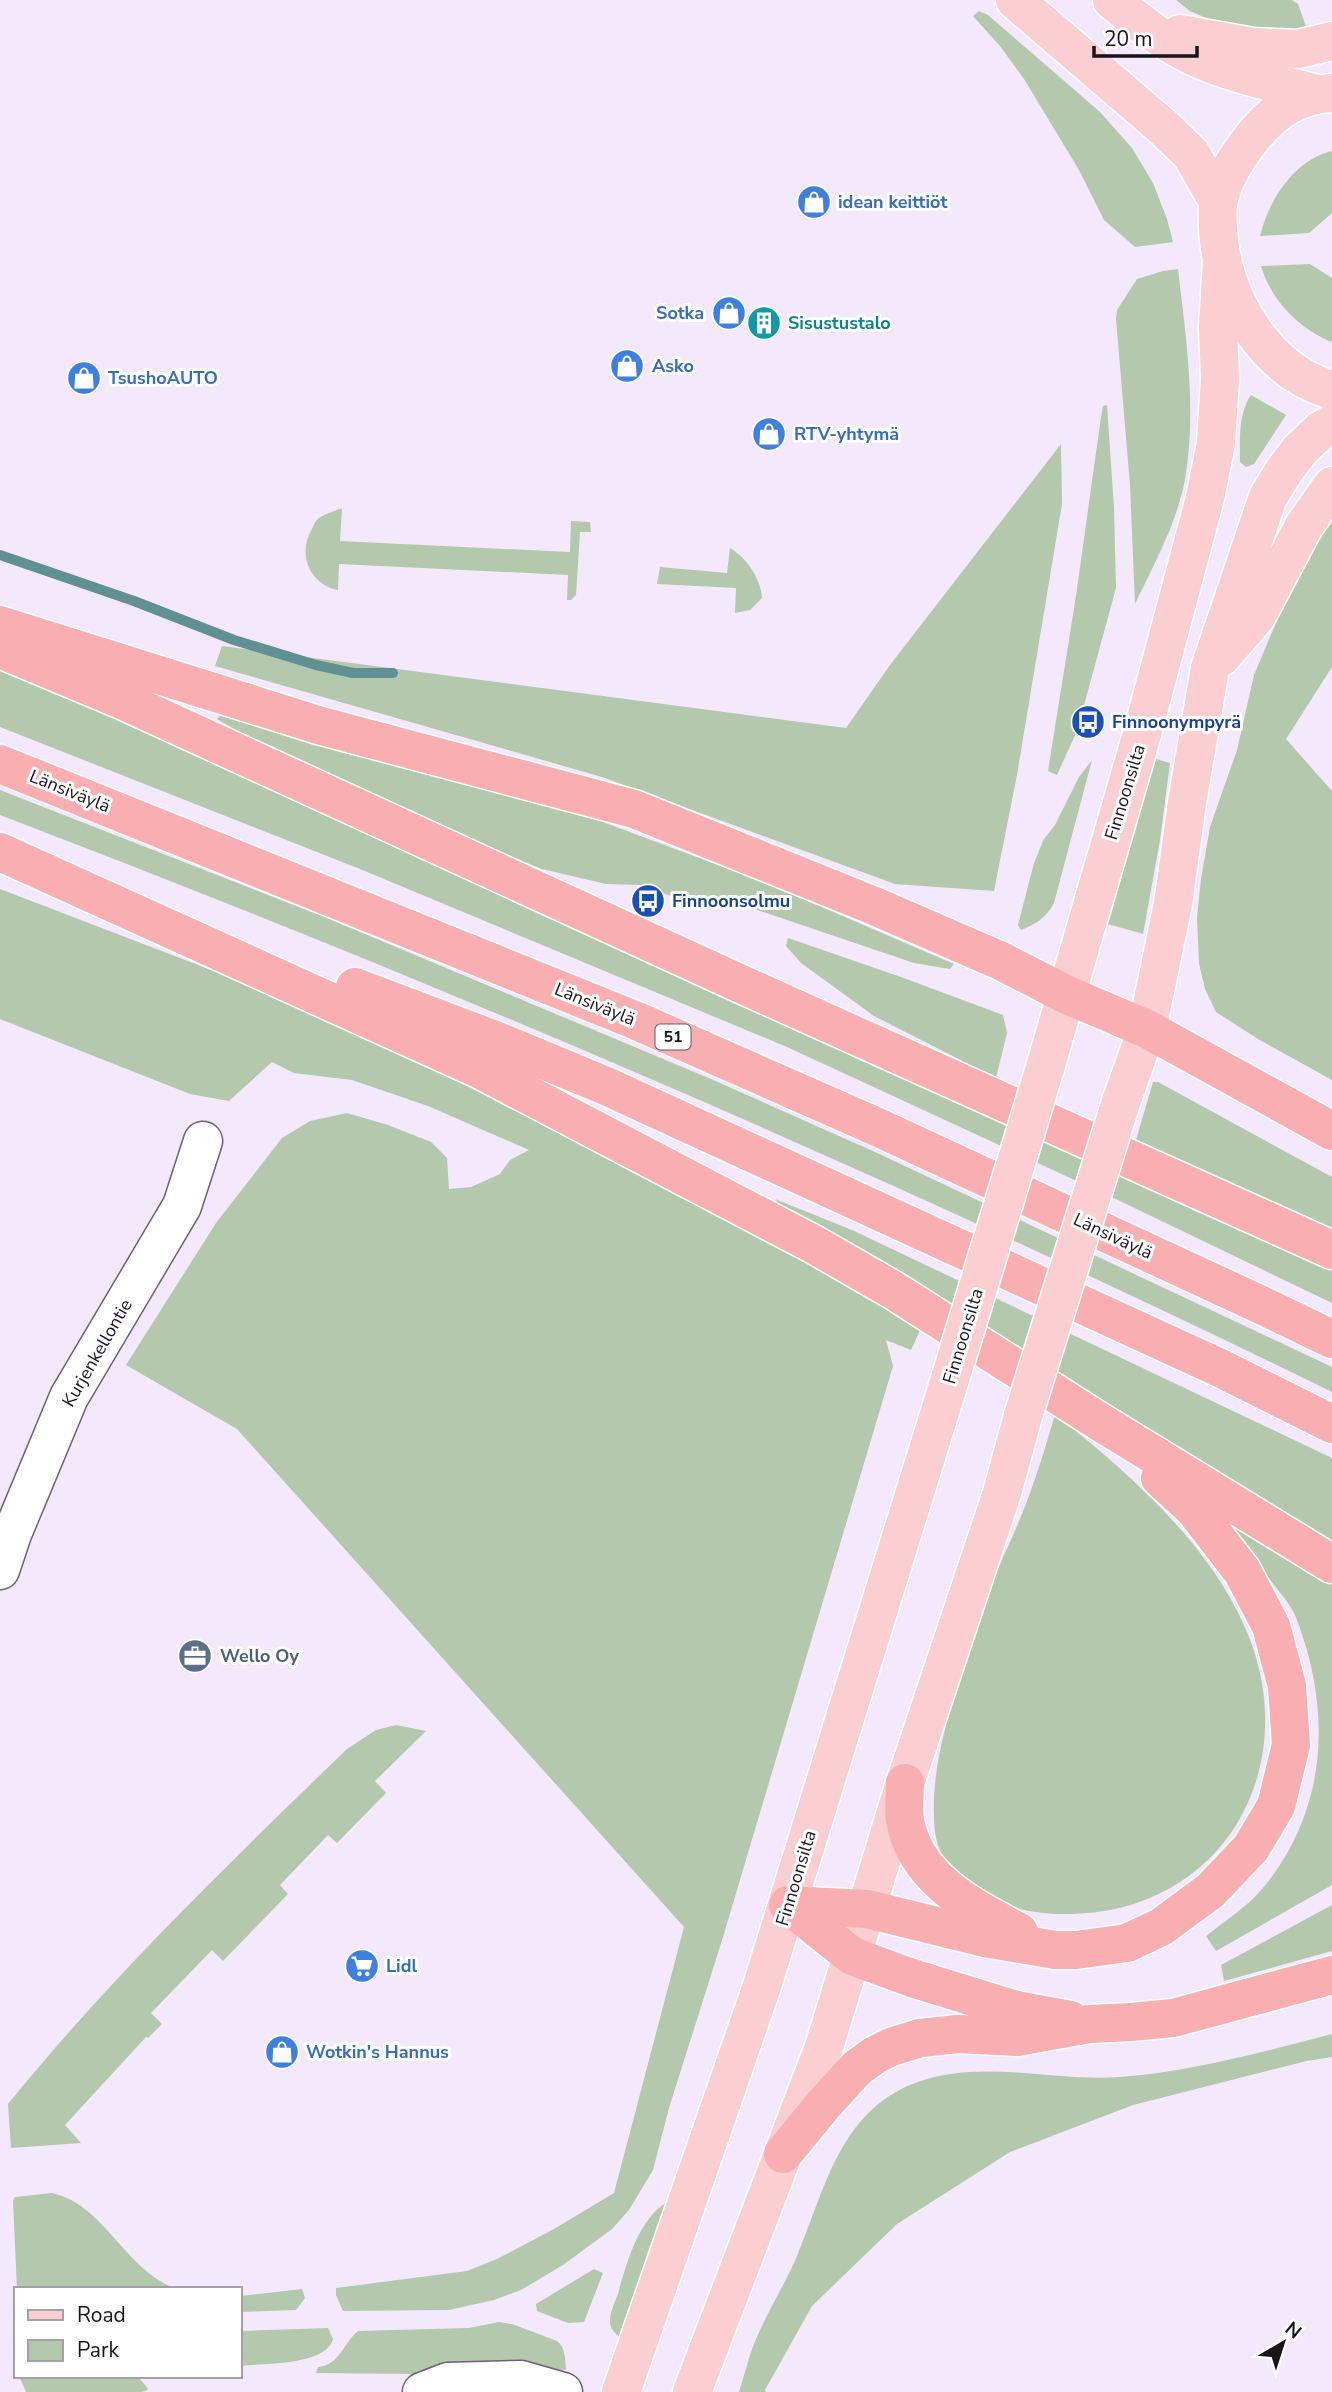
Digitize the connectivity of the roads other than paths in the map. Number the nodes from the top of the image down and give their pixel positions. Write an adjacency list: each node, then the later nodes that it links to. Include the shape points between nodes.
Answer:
1 (1015, 0): 6 (main road, via 1191,154)
2 (1112, 0): 3 (main road)
3 (1147, 29): 4 (main road, via 1253,47 1297,49); 5 (main road, via 1230,71)
4 (1332, 41)
5 (1324, 94): 6 (main road, via 1289,103 1267,120 1228,173)
6 (1219, 201): 7 (main road)
7 (1222, 261): 8 (main road, via 1242,314 1266,348 1291,371); 16 (main road, Finnoonsilta, via 1216,443 1205,498)
8 (1332, 390)
9 (1332, 424): 13 (main road, via 1299,452 1268,497)
10 (1332, 486): 13 (main road, via 1304,526 1256,617)
11 (0, 625): 16 (highway, via 318,725 634,809 872,905)
12 (0, 649): 20 (highway, via 122,700)
13 (1210, 668): 17 (main road, via 1173,904)
14 (0, 764): 21 (highway, Länsiväylä / 51, via 649,1026)
15 (0, 852): 22 (highway, via 479,1069 859,1270); 23 (highway, via 606,1086)
16 (1065, 994): 17 (highway); 27 (main road, Finnoonsilta, bridge)
17 (1147, 1029): 18 (highway); 26 (main road, bridge, via 1002,1493)
18 (1332, 1132)
19 (204, 1141): 25 (street, Kurjenkellontie, via 182,1206 69,1397)
20 (1332, 1251)
21 (1332, 1339)
22 (1100, 1422): 24 (highway); 29 (highway, via 1194,1509 1242,1571 1271,1626 1287,1686 1291,1745 1276,1806 1251,1848 1210,1891 1161,1927 1127,1943)
23 (1332, 1424)
24 (1332, 1564)
25 (0, 1570)
26 (905, 1783): 28 (main road); 29 (highway, via 905,1821 920,1859 934,1878 970,1905)
27 (788, 1905): 28 (highway); 30 (highway); 36 (main road, Finnoonsilta)
28 (867, 1909): 29 (highway); 30 (main road)
29 (1055, 1950)
30 (852, 1956): 32 (highway, via 1016,2010); 33 (main road, via 824,2047)
31 (1332, 1975): 32 (highway, via 1173,2018)
32 (1089, 2024): 33 (highway, via 1017,2037 958,2034 920,2038 891,2047 857,2068)
33 (783, 2154): 37 (main road)
34 (422, 2392): 35 (street, via 448,2382 521,2381)
35 (563, 2392)
36 (621, 2392)
37 (692, 2392)

